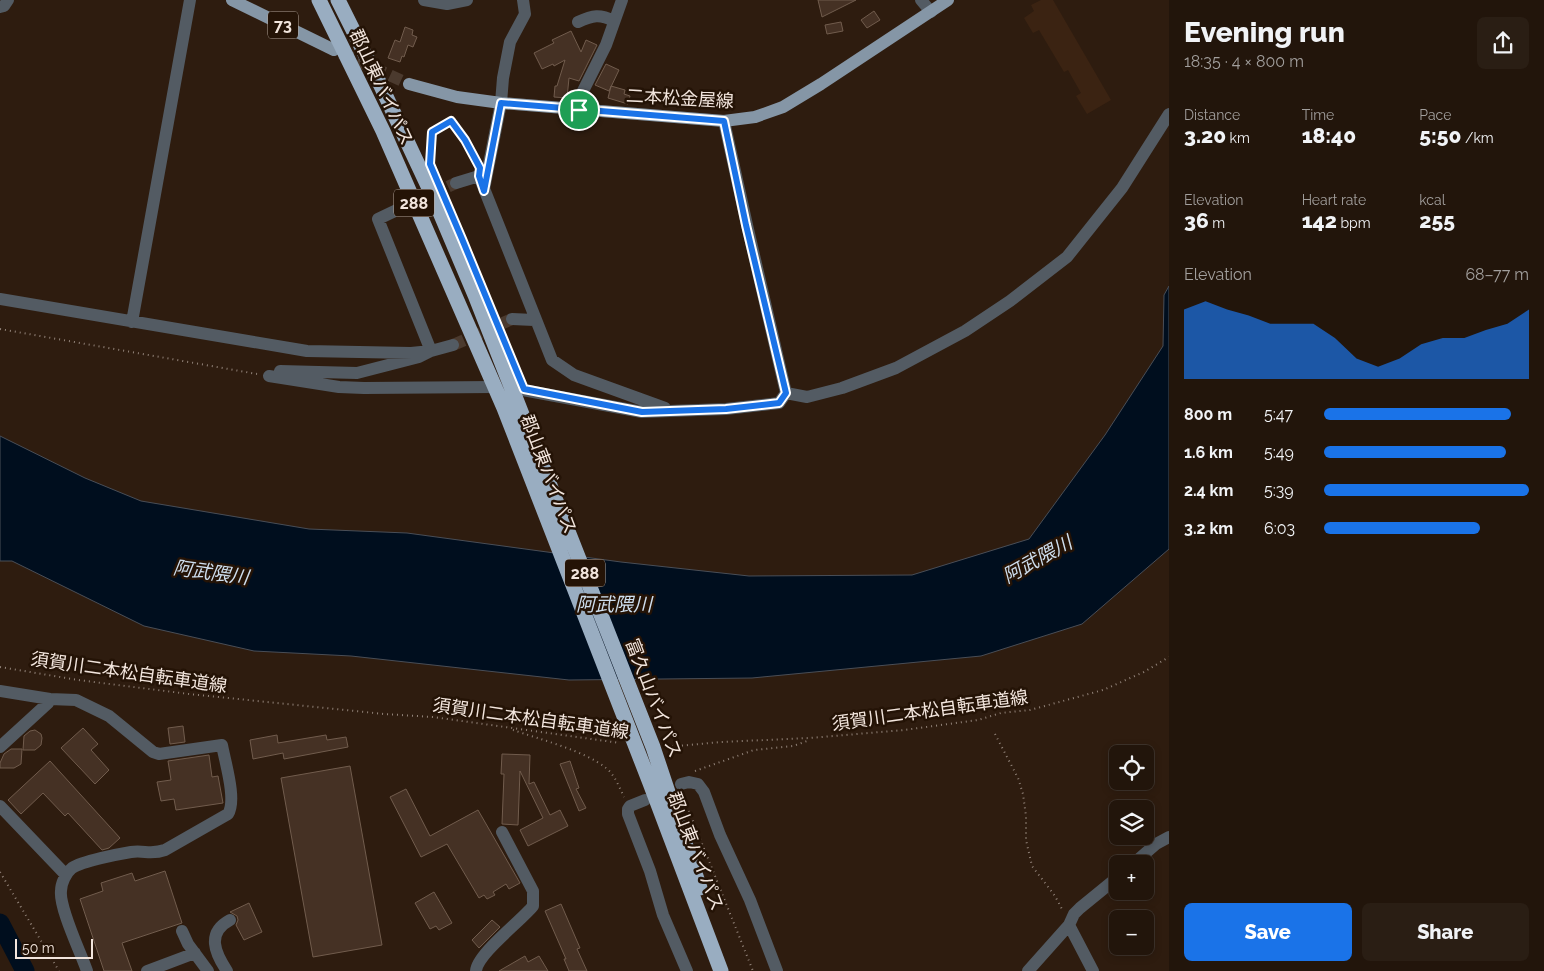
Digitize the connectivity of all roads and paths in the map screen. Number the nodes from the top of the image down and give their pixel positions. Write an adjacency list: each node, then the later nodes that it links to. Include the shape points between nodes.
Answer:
1 (8, 0): 12 (street)
2 (190, 0): 30 (street)
3 (232, 0): 16 (main road, 73)
4 (320, 0): 35 (highway, 郡山東バイパス / 288, via 383,131)
5 (338, 0): 36 (highway, 郡山東バイパス / 288, via 436,203)
6 (424, 0): 7 (street, via 447,4)
7 (467, 0)
8 (522, 0): 18 (street, via 525,14 510,42)
9 (622, 0): 14 (street)
10 (921, 0): 13 (street)
11 (948, 0): 13 (main road, 二本松金屋線)
12 (0, 7)
13 (931, 12): 21 (main road, 二本松金屋線, via 783,107 755,117)
14 (614, 21): 15 (street, via 602,15); 19 (street, via 582,93)
15 (578, 22)
16 (334, 50)
17 (409, 84): 18 (main road, 二本松金屋線, via 457,98)
18 (501, 103): 19 (main road, 二本松金屋線); 25 (street)
19 (579, 110): 21 (main road, 二本松金屋線)
20 (1169, 114): 37 (street, via 1122,188 1067,257 1010,300 965,331 896,368 807,397)
21 (724, 121): 37 (street)
22 (430, 164): 23 (path, via 432,132 451,121 480,168)
23 (479, 176): 24 (street); 25 (street)
24 (456, 183)
25 (484, 191): 29 (street)
26 (399, 209): 33 (street, via 378,219)
27 (0, 299): 30 (street)
28 (512, 319): 29 (street)
29 (534, 320): 38 (street, via 552,360 574,375)
30 (132, 322): 33 (street, via 307,351)
31 (0, 329): 34 (path)
32 (453, 345): 33 (street)
33 (431, 352): 34 (street, via 357,373 276,371)
34 (269, 376): 35 (street, via 340,387)
35 (494, 387): 45 (highway, 郡山東バイパス / 288)
36 (512, 388): 38 (street, via 642,412); 48 (highway, 富久山バイパス / 288)
37 (786, 393): 38 (street, via 779,403)
38 (672, 411)
39 (1169, 657): 46 (path, 須賀川二本松自転車道線, via 1103,690 1030,710 904,730)
40 (0, 667): 43 (path, 須賀川二本松自転車道線, via 189,694 434,717)
41 (0, 691): 42 (street)
42 (50, 699): 47 (street); 59 (street, via 76,700 97,709 159,754 222,745 232,798 228,814 165,850 155,854 133,852 81,864)
43 (508, 728): 45 (path, 須賀川二本松自転車道線); 52 (path, via 589,757 614,777)
44 (994, 734): 62 (path, via 1023,794 1026,840 1032,866 1056,896)
45 (627, 737): 72 (highway, 郡山東バイパス / 288, via 650,783)
46 (815, 738): 48 (path, 須賀川二本松自転車道線); 49 (path, via 793,746 754,750)
47 (0, 747)
48 (654, 747): 72 (highway, 富久山バイパス / 288)
49 (693, 771)
50 (681, 784): 74 (street, via 698,784 704,792)
51 (645, 800): 71 (street, via 630,806 628,814 663,915)
52 (627, 802)
53 (0, 806): 59 (street)
54 (689, 811): 73 (path)
55 (502, 832): 70 (street, via 533,891 533,906 484,955)
56 (1169, 837): 57 (street)
57 (1143, 855)
58 (0, 872): 65 (path)
59 (66, 875): 66 (street, via 60,893)
60 (1109, 884): 62 (street, via 1074,914)
61 (230, 920): 69 (street, via 215,934 215,947)
62 (1069, 925): 75 (street); 76 (street)
63 (182, 931): 64 (street)
64 (195, 953): 67 (street); 68 (street)
65 (59, 971)
66 (87, 971)
67 (147, 971)
68 (208, 971)
69 (227, 971)
70 (476, 971)
71 (687, 971)
72 (723, 971)
73 (753, 971)
74 (777, 971)
75 (1028, 971)
76 (1093, 971)

